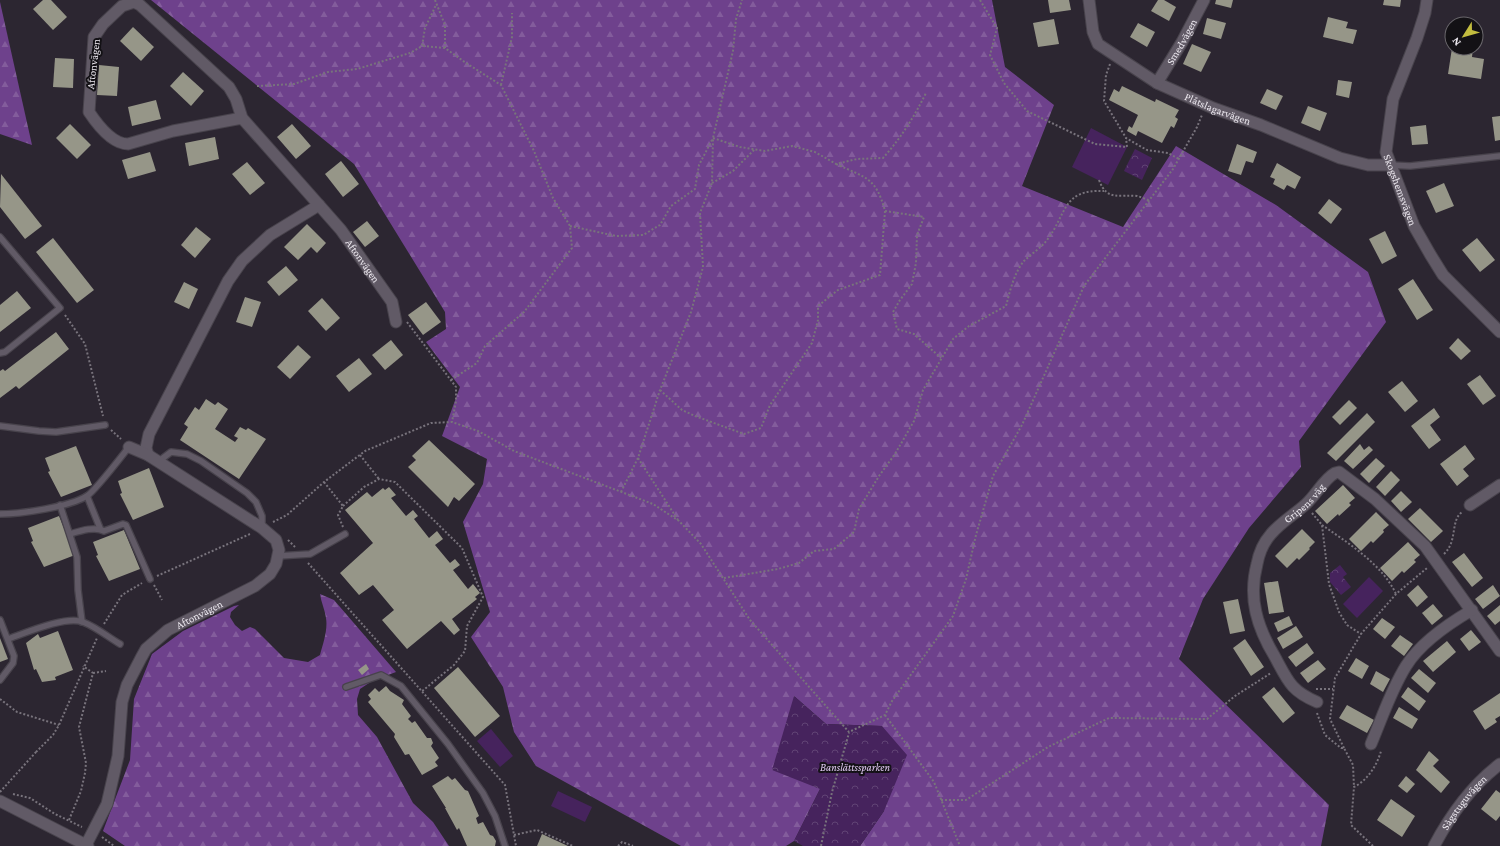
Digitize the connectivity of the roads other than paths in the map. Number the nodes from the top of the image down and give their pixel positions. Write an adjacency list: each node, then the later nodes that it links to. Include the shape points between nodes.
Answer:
1 (1089, 0): 4 (street, Plåtslagarvägen, via 1093,32 1098,44)
2 (1204, 0): 4 (street, Smedvägen)
3 (1427, 0): 7 (street, Skogshemsvägen, via 1417,38 1392,99 1386,152)
4 (1157, 83): 7 (street, Plåtslagarvägen, via 1340,158 1368,165)
5 (242, 118): 5 (street, Aftonvägen, via 229,87 140,5 134,2 122,6 103,24 94,37 89,112 121,144); 8 (street, Aftonvägen)
6 (1500, 156): 7 (lane, via 1410,166)
7 (1390, 165): 11 (street, Skogshemsvägen, via 1414,226 1440,269 1459,292)
8 (319, 205): 10 (street, Aftonvägen, via 341,230 392,302); 16 (street, via 270,235 242,261 228,281 149,434 146,448)
9 (0, 237): 12 (lane, via 60,308 5,352)
10 (396, 322)
11 (1500, 332)
12 (0, 353)
13 (105, 425): 14 (lane, via 56,432)
14 (0, 426)
15 (129, 447): 16 (street); 19 (lane)
16 (148, 455): 17 (street)
17 (160, 463): 24 (street); 24 (lane, via 171,452 187,454 201,461 256,502 262,516)
18 (1500, 484): 21 (street)
19 (87, 496): 20 (lane); 23 (lane)
20 (60, 505): 22 (lane); 25 (lane)
21 (1470, 505)
22 (0, 514)
23 (100, 528): 25 (lane); 28 (lane, via 104,531 126,525)
24 (262, 528): 27 (street, via 276,540)
25 (70, 534): 31 (lane, via 77,557)
26 (346, 534): 27 (lane, via 310,554)
27 (278, 556): 41 (street, Aftonvägen, via 270,574 256,586 168,630 146,649 127,685 122,702 118,756 113,781 107,804)
28 (150, 579)
29 (1472, 610): 34 (street, Gripens väg); 37 (street, Gripens väg, via 1436,560 1380,504 1339,472 1332,474 1305,505 1271,534 1258,558 1253,577 1254,607 1259,625 1281,668 1298,692); 38 (street, via 1428,641 1414,656 1394,688)
30 (0, 620): 32 (lane)
31 (82, 622): 32 (lane, via 63,622); 33 (lane)
32 (8, 639): 35 (lane, via 14,656 13,663)
33 (120, 644)
34 (1500, 651)
35 (0, 680)
36 (346, 687): 42 (lane, via 381,675 401,686 448,744 483,793 495,816)
37 (1317, 702)
38 (1371, 744)
39 (1500, 764): 43 (street, Sågstuguvägen, via 1484,776 1467,795)
40 (0, 801): 41 (street)
41 (87, 846)
42 (505, 846)
43 (1434, 846)

